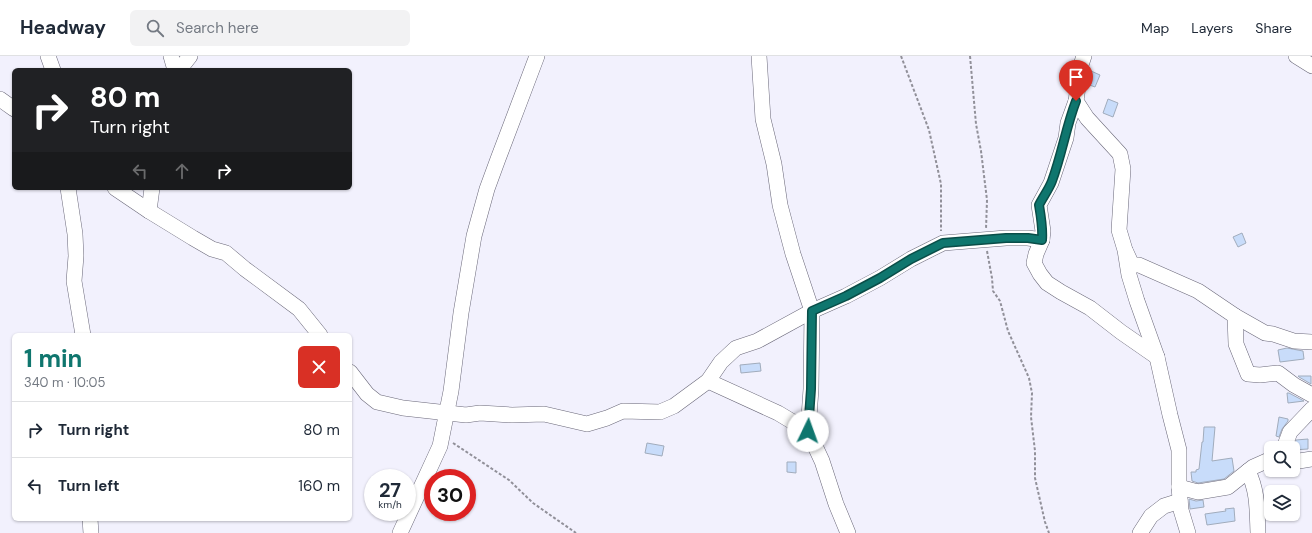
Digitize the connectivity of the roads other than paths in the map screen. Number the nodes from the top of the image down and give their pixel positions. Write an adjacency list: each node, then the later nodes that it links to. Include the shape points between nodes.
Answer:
1 (48, 56): 9 (street)
2 (171, 56): 10 (street)
3 (190, 56): 11 (street)
4 (537, 56): 31 (street, via 487,189 474,236)
5 (759, 56): 21 (street, via 763,119 774,164 780,205)
6 (1084, 56): 13 (street)
7 (1296, 56): 8 (street)
8 (1312, 66)
9 (52, 68)
10 (174, 68)
11 (181, 68)
12 (0, 99): 14 (street)
13 (1076, 101): 19 (street, via 1052,183 1039,205 1043,226); 20 (street, via 1087,118 1120,154 1123,169 1119,230)
14 (12, 108)
15 (68, 190): 23 (street, via 75,234 74,281)
16 (118, 190): 18 (street)
17 (152, 190): 18 (street)
18 (149, 211): 24 (street, via 212,249 226,253 299,309)
19 (1042, 240): 21 (street, via 1006,238 943,243 846,296); 26 (street, via 1034,263 1047,283 1090,308)
20 (1125, 250): 22 (street, via 1132,265 1198,291); 26 (street, via 1137,301)
21 (812, 311): 28 (street, via 736,348 721,362); 32 (street)
22 (1235, 316): 25 (street, via 1265,333); 29 (street, via 1236,344 1248,374 1278,374)
23 (83, 333)
24 (318, 333)
25 (1312, 342)
26 (1157, 357): 38 (street, via 1179,450)
27 (352, 375): 31 (street, via 377,402)
28 (708, 380): 31 (street, via 674,406 660,412 623,411 587,424 544,414); 32 (street, via 778,413)
29 (1312, 395)
30 (1312, 409): 33 (street, via 1290,432)
31 (446, 413): 41 (street, via 440,446)
32 (808, 431): 42 (street, via 822,461)
33 (1287, 441)
34 (1312, 459): 35 (street)
35 (1300, 461)
36 (1264, 462): 37 (street)
37 (1248, 471): 38 (street, via 1228,487); 45 (street, via 1257,498)
38 (1179, 494): 43 (street, via 1151,516); 44 (street)
39 (90, 521): 40 (street)
40 (91, 533)
41 (400, 533)
42 (848, 533)
43 (1140, 533)
44 (1188, 533)
45 (1258, 533)

